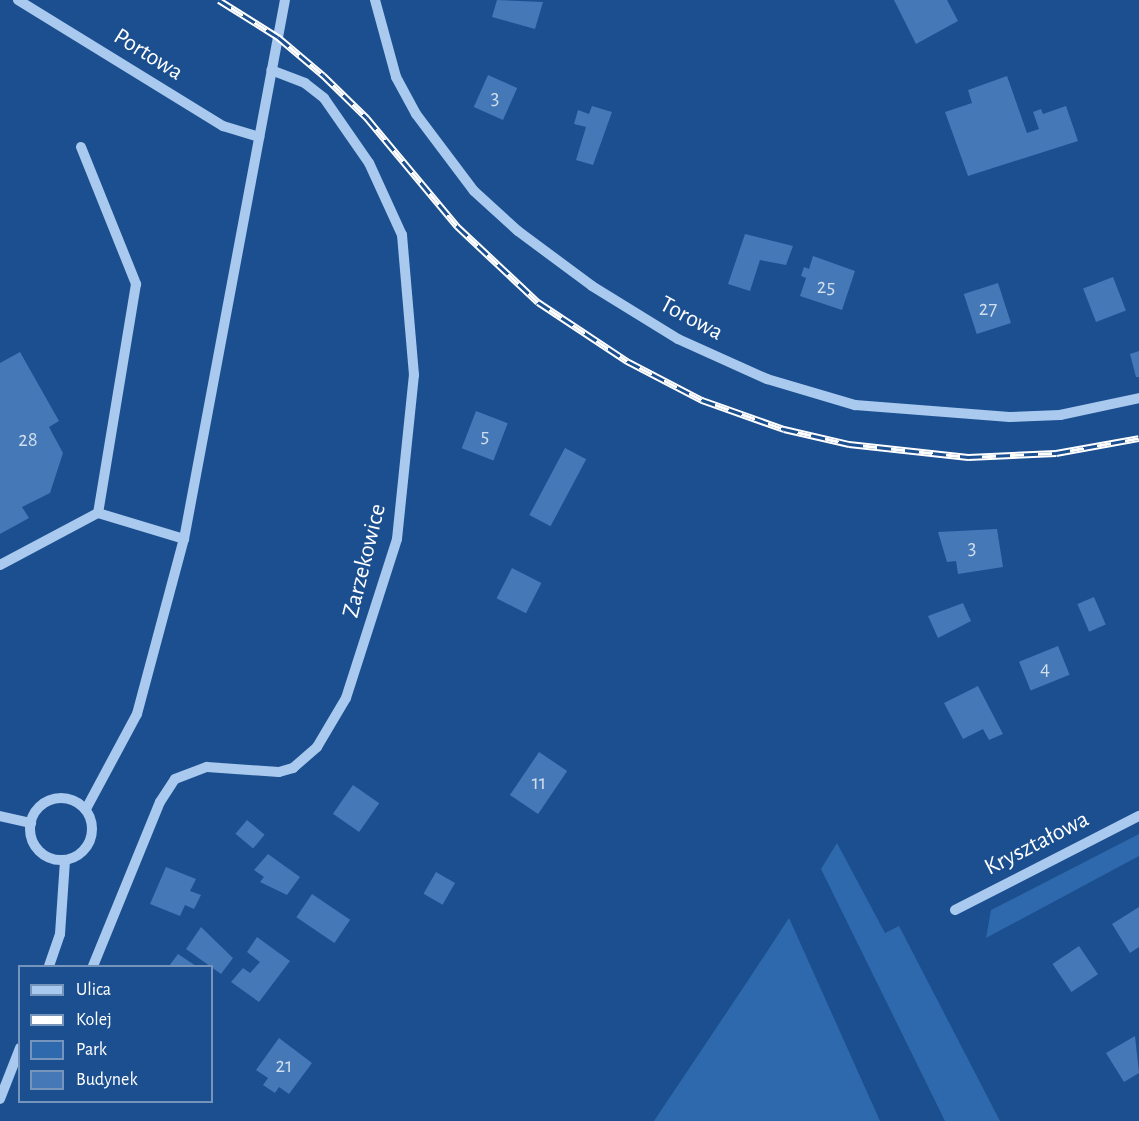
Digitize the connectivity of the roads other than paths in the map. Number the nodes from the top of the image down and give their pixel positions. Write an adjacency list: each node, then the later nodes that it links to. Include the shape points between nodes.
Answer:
1 (18, 0): 5 (street, Portowa, via 223,126)
2 (285, 0): 4 (street)
3 (375, 0): 7 (street, Torowa, via 396,77 416,114 474,191 518,231 592,286 678,339 767,378 855,405 1010,417 1060,415)
4 (271, 70): 5 (street); 18 (street, Zarzekowice, via 305,83 324,98 369,163 402,235 414,375 397,538 346,698 317,747 292,768 207,767 175,779 160,802)
5 (259, 137): 9 (street)
6 (81, 147): 8 (street, via 136,284)
7 (1139, 398)
8 (98, 513): 9 (street); 10 (street)
9 (184, 539): 11 (street, via 137,714)
10 (0, 565)
11 (86, 809): 14 (street, via 72,799 54,798 39,807); 15 (street, via 92,824 90,841 80,854)
12 (0, 816): 14 (street)
13 (1139, 816): 16 (street, Kryształowa)
14 (31, 823): 15 (street, via 31,837 38,850)
15 (65, 860): 17 (street, via 60,934)
16 (955, 910)
17 (49, 965)
18 (93, 965)
19 (18, 1052): 20 (street)
20 (8, 1080): 21 (street); 22 (street)
21 (18, 1080)
22 (0, 1099)

